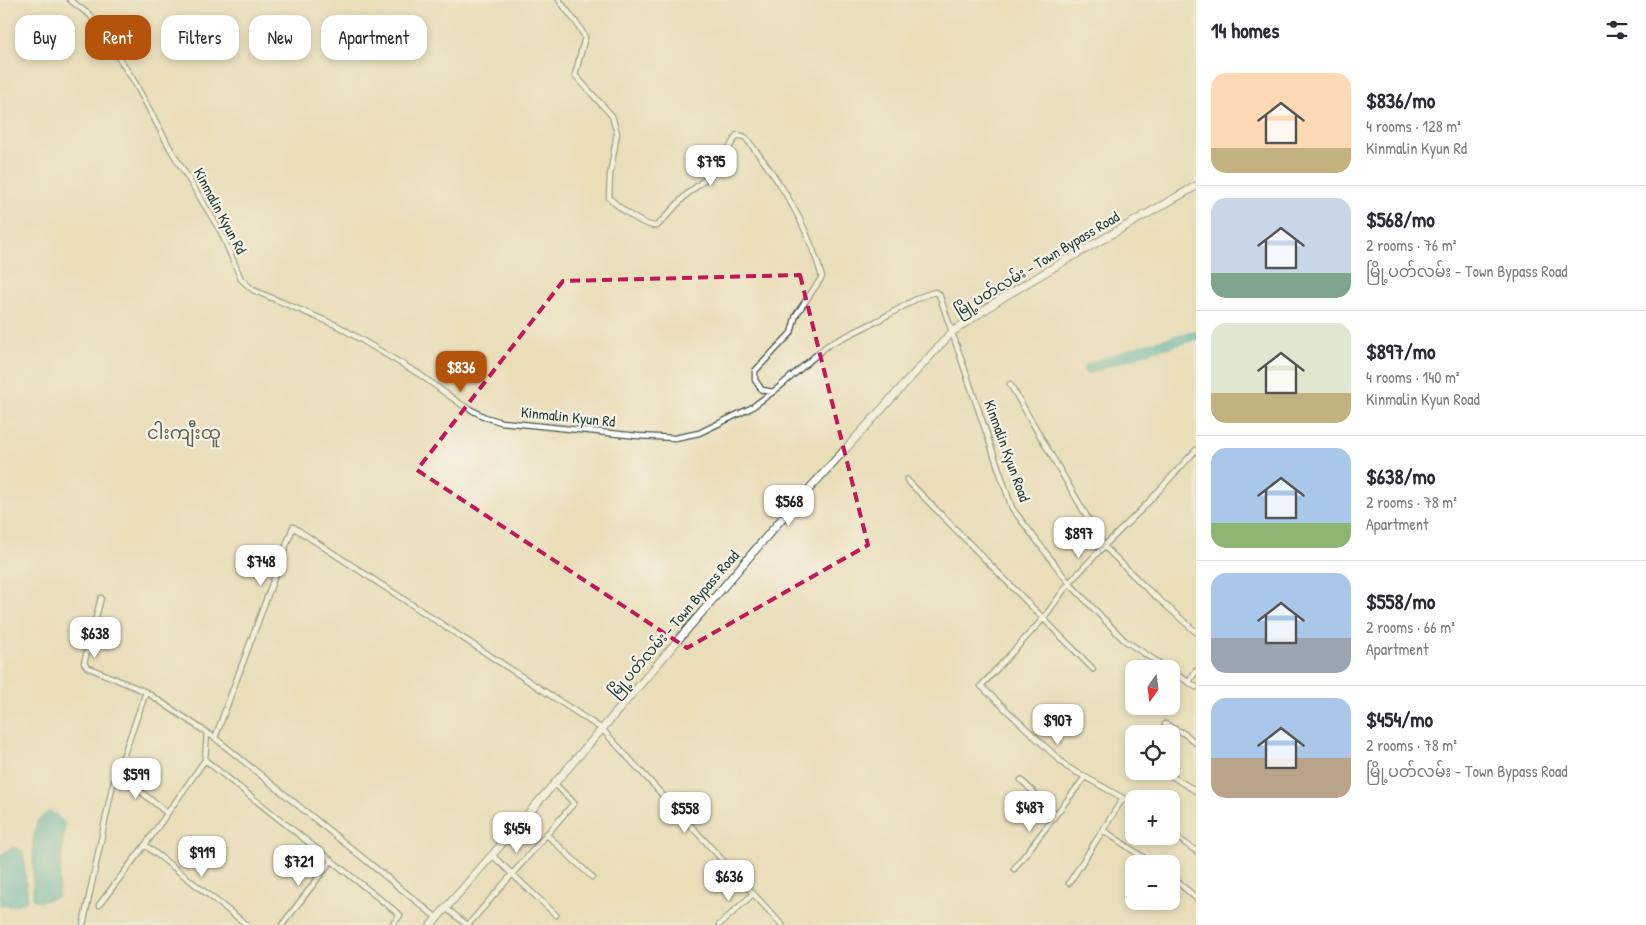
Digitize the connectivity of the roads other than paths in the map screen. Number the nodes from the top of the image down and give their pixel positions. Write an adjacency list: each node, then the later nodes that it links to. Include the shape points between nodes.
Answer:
1 (70, 0): 6 (street, Kinmalin Kyun Rd, via 91,16 134,80 171,150 221,232 241,279 253,290 338,326 419,374 462,405 501,422 675,438 699,433 750,408)
2 (559, 0): 6 (street, via 585,37 575,75 612,116 617,134 608,198 623,211 657,226 685,196 715,171 736,135 745,137 790,199 806,229 822,277 796,315 791,333 755,371 755,380 762,390)
3 (1196, 186): 4 (main road, မြို့ပတ်လမ်း - Town Bypass Road, via 1011,293)
4 (952, 332): 6 (street, Kinmalin Kyun Rd, via 939,294 920,296 828,345); 10 (street, Kinmalin Kyun Road, via 1012,508); 22 (main road, မြို့ပတ်လမ်း - Town Bypass Road, via 779,522)
5 (1010, 384): 9 (street)
6 (774, 392)
7 (1196, 450): 9 (street)
8 (907, 480): 12 (street)
9 (1104, 546): 10 (street); 13 (street)
10 (1069, 583): 12 (street); 14 (street, Kinmalin Kyun Road, via 1124,640)
11 (101, 598): 20 (street, via 84,663)
12 (1043, 619): 15 (street); 28 (street, via 981,686 1067,767)
13 (1196, 632)
14 (1155, 660)
15 (1093, 669)
16 (1196, 671): 18 (street)
17 (1180, 676): 18 (street, Kinmalin Kyun Road)
18 (1189, 682): 19 (street, Kinmalin Kyun Road)
19 (1196, 687)
20 (146, 692): 23 (street); 27 (street)
21 (1165, 724): 25 (street)
22 (602, 729): 24 (street, via 293,527); 31 (main road, မြို့ပတ်လမ်း - Town Bypass Road); 50 (street)
23 (207, 733): 24 (street); 26 (street)
24 (215, 738): 55 (street)
25 (1196, 743)
26 (204, 760): 35 (street); 44 (street)
27 (118, 773): 35 (street); 56 (street)
28 (1084, 777): 33 (street); 36 (street)
29 (1021, 780): 36 (street)
30 (1178, 780): 32 (street)
31 (554, 782): 38 (street, via 574,803); 42 (main road, မြို့ပတ်လမ်း - Town Bypass Road)
32 (1196, 791)
33 (1122, 798): 34 (street); 37 (street)
34 (1125, 800)
35 (167, 813): 40 (street)
36 (1056, 814): 45 (street)
37 (1103, 830): 43 (street); 48 (street)
38 (546, 834): 46 (street); 47 (street)
39 (1180, 839): 41 (street)
40 (145, 845): 52 (street); 57 (street)
41 (1196, 851)
42 (492, 855): 46 (street); 53 (main road, မြို့ပတ်လမ်း - Town Bypass Road)
43 (1140, 855)
44 (332, 860): 58 (street); 59 (street, via 400,915)
45 (1014, 869)
46 (512, 874): 54 (street); 61 (street)
47 (592, 877)
48 (1068, 883)
49 (1180, 884): 51 (street)
50 (753, 894): 62 (street); 63 (street)
51 (1196, 898)
52 (99, 904)
53 (446, 908): 55 (main road, မြို့ပတ်လမ်း - Town Bypass Road); 61 (street)
54 (556, 915)
55 (437, 918): 60 (main road, မြို့ပတ်လမ်း - Town Bypass Road)
56 (82, 925)
57 (247, 925)
58 (282, 925)
59 (392, 925)
60 (431, 925)
61 (467, 925)
62 (719, 925)
63 (782, 925)

